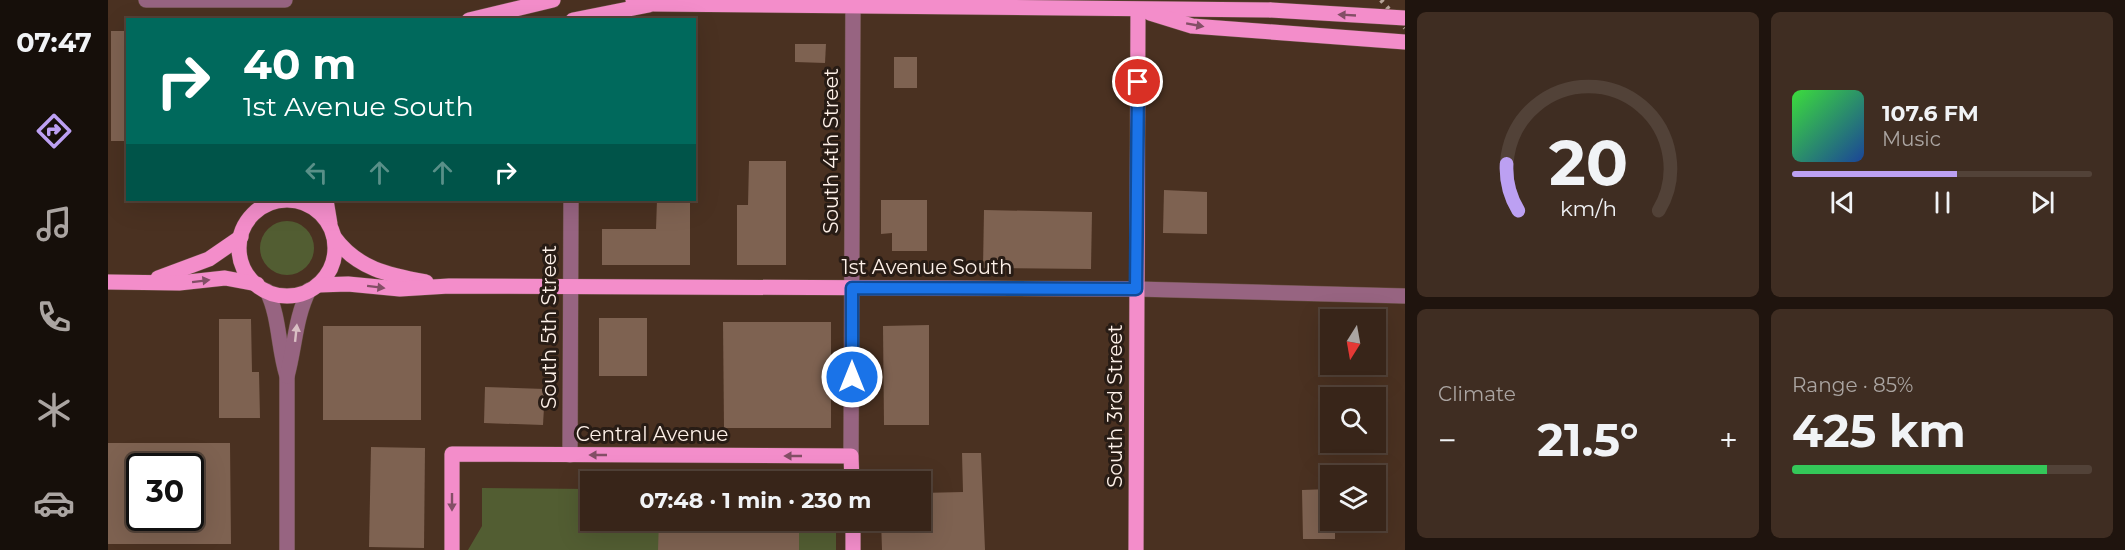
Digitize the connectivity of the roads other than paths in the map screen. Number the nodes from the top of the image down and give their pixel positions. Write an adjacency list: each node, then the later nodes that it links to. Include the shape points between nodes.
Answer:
1 (146, 0): 4 (street)
2 (553, 0): 8 (main road)
3 (633, 0): 6 (main road)
4 (285, 1)
5 (853, 3): 6 (main road); 7 (main road); 23 (street, South 4th Street)
6 (654, 4): 9 (main road)
7 (1138, 5): 10 (main road, one-way to 7, bridge); 11 (main road, one-way to 11, via 1192,26); 24 (main road, South 3rd Street)
8 (477, 18)
9 (583, 18)
10 (1405, 18)
11 (1405, 42)
12 (275, 201): 15 (main road, 1st Avenue South, via 301,202 320,213); 16 (main road, 1st Avenue South, via 255,213)
13 (326, 201): 15 (main road)
14 (571, 201): 20 (street, South 5th Street)
15 (332, 232): 19 (main road, 1st Avenue South, via 343,249 365,266); 22 (main road, via 334,259)
16 (241, 237): 18 (main road, 1st Avenue South, via 193,267); 21 (main road, via 243,267)
17 (108, 282): 18 (main road, 1st Avenue South)
18 (144, 282): 21 (main road, 1st Avenue South, one-way to 21, via 225,278)
19 (449, 286): 20 (main road, 1st Avenue South); 22 (main road, 1st Avenue South, one-way to 19, via 348,284 400,289)
20 (571, 287): 23 (main road, 1st Avenue South); 27 (street, South 5th Street)
21 (262, 288): 22 (main road, 1st Avenue South, via 289,296); 26 (street, via 276,312)
22 (314, 288): 26 (street, one-way to 22, via 298,315)
23 (852, 288): 24 (main road, 1st Avenue South); 28 (street, South 4th Street)
24 (1136, 289): 25 (street, 1st Avenue South); 34 (main road, South 3rd Street)
25 (1405, 296)
26 (286, 376): 31 (street)
27 (570, 455): 28 (main road, Central Avenue, one-way to 27); 32 (main road, Central Avenue, one-way to 32, via 452,454)
28 (851, 456): 29 (main road, South 4th Street)
29 (852, 471)
30 (852, 531): 33 (main road)
31 (287, 550)
32 (452, 550)
33 (853, 550)
34 (1136, 550)

